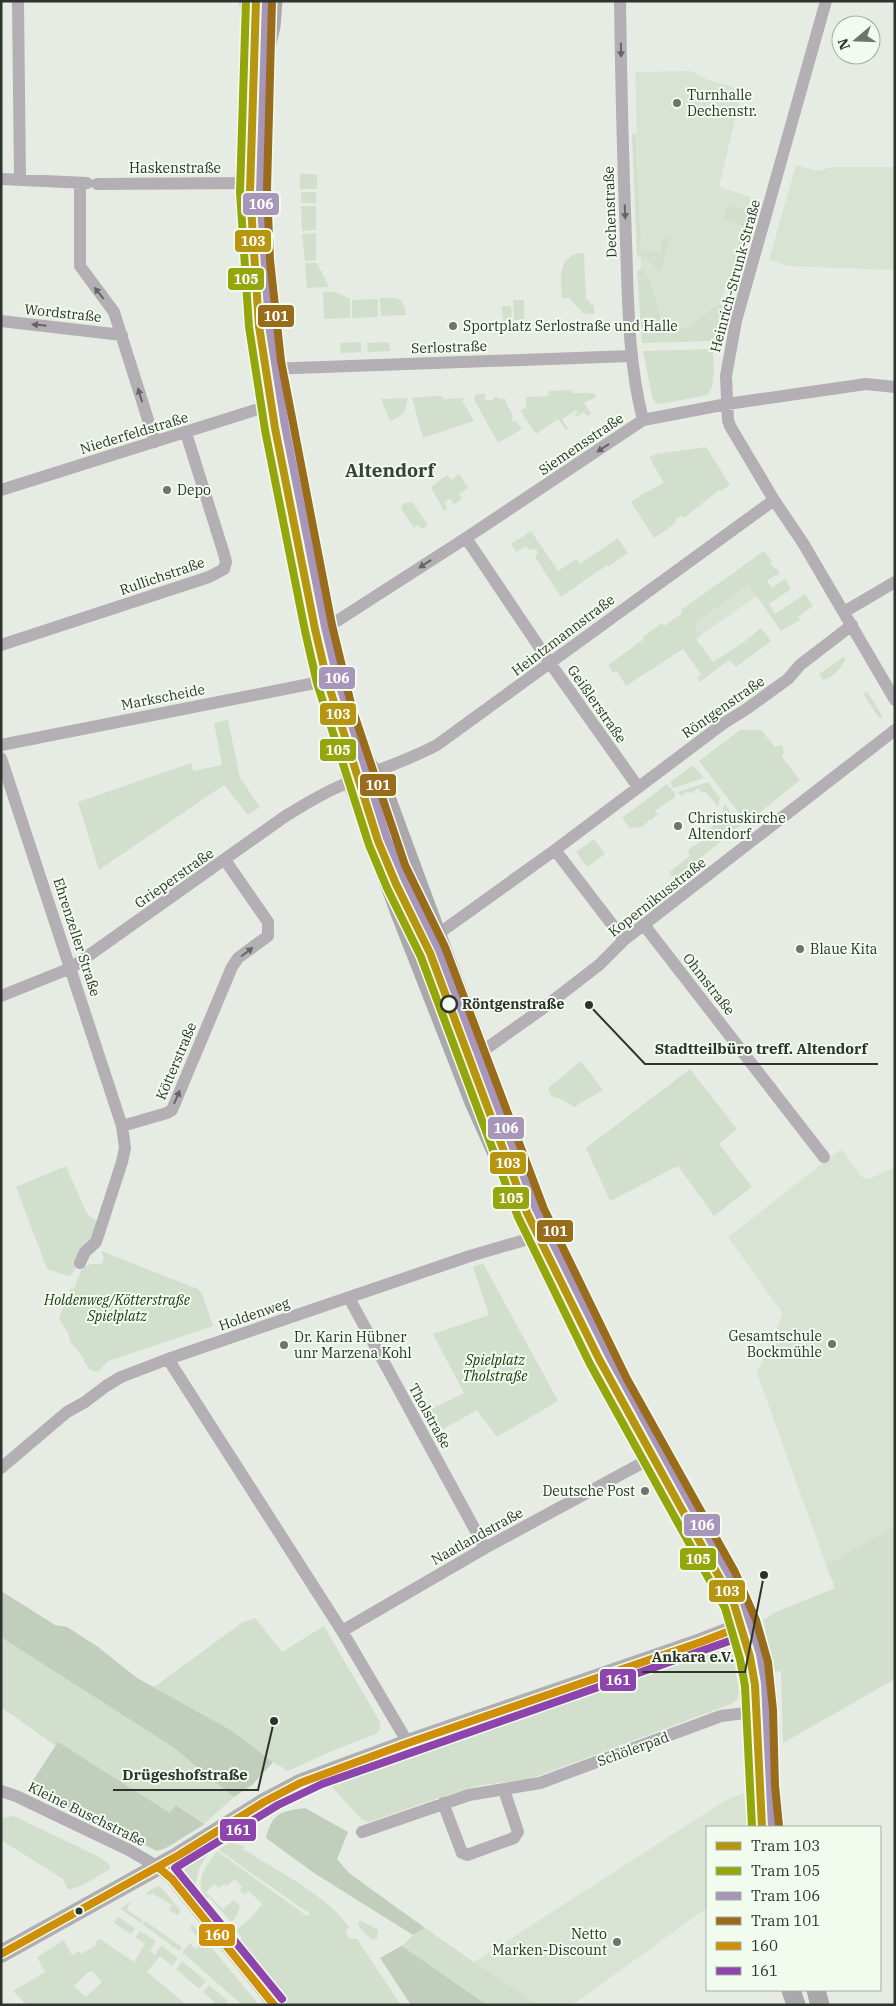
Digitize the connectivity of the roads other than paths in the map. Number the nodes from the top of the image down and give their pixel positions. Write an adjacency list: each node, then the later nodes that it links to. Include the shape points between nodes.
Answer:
1 (18, 1): 8 (street)
2 (249, 1): 6 (main road)
3 (273, 1): 6 (main road, via 271,26)
4 (620, 1): 13 (street, Dechenstraße, one-way to 13)
5 (826, 1): 17 (street, Heinrich-Strunk-Straße, via 736,322 726,376)
6 (256, 93): 10 (main road)
7 (1, 179): 8 (street, Haskenstraße)
8 (20, 179): 9 (street, Haskenstraße)
9 (88, 183): 10 (street, Haskenstraße); 12 (street, one-way to 9, via 114,312 80,266)
10 (254, 183): 14 (main road, via 260,304)
11 (1, 321): 12 (street, Wordstraße, one-way to 11)
12 (122, 335): 20 (street, one-way to 12)
13 (631, 356): 14 (street, Serlostraße); 18 (street, Dechenstraße)
14 (268, 369): 16 (main road)
15 (895, 387): 17 (street, Siemensstraße, via 866,384)
16 (274, 404): 19 (street, Niederfeldstraße); 27 (main road)
17 (727, 404): 18 (street, Siemensstraße); 22 (street, Heinrich-Strunk-Straße, via 730,426)
18 (643, 420): 23 (street, Siemensstraße, one-way to 23)
19 (186, 433): 20 (street, Niederfeldstraße); 28 (street, Rullichstraße, via 224,554 224,569 209,577)
20 (155, 442): 21 (street, Niederfeldstraße)
21 (1, 490)
22 (774, 500): 25 (street, Heinrich-Strunk-Straße); 29 (street, Heintzmannstraße)
23 (466, 538): 27 (street, Siemensstraße, one-way to 27, via 336,621); 29 (street, Geißlerstraße)
24 (895, 582): 25 (street)
25 (844, 612): 26 (street, Heinrich-Strunk-Straße)
26 (852, 626): 31 (street, Heinrich-Strunk-Straße); 36 (street, Röntgenstraße, via 800,665 788,679)
27 (319, 628): 30 (main road)
28 (1, 645)
29 (550, 663): 35 (street, Heintzmannstraße, via 438,745 407,761); 36 (street, Geißlerstraße)
30 (330, 680): 33 (street, Markscheide); 35 (main road, via 347,736 346,757)
31 (895, 700)
32 (895, 730): 39 (street, Kopernikusstraße)
33 (1, 745)
34 (1, 758): 42 (street, Ehrenzeller Straße)
35 (362, 777): 38 (street, Grieperstraße, via 333,789 287,816); 40 (main road, via 384,792); 45 (main road, via 386,879)
36 (638, 787): 37 (street, Röntgenstraße)
37 (555, 850): 40 (street, Röntgenstraße); 41 (street)
38 (225, 860): 42 (street, Grieperstraße); 46 (street, Kötterstraße, one-way to 38, via 172,1110 232,967 238,958 268,936 268,922)
39 (644, 925): 41 (street, Kopernikusstraße); 47 (street, Ohmstraße)
40 (438, 934): 44 (main road)
41 (624, 940): 44 (street, Kopernikusstraße, via 550,1003)
42 (71, 968): 43 (street, Grieperstraße); 46 (street, Ehrenzeller Straße)
43 (1, 996)
44 (480, 1053): 45 (street, Kopernikusstraße); 48 (main road, via 530,1187)
45 (459, 1065): 48 (main road, via 504,1169)
46 (122, 1126): 49 (street, via 125,1148 122,1162 96,1242)
47 (824, 1157)
48 (538, 1227): 50 (street, Holdenweg, via 470,1256); 52 (main road, via 588,1332)
49 (80, 1264)
50 (349, 1298): 51 (street, Holdenweg); 54 (street, Tholstraße)
51 (168, 1360): 53 (street, Holdenweg, via 106,1386 67,1412); 56 (street)
52 (655, 1456): 54 (street, Naatlandstraße); 55 (main road, via 723,1576)
53 (1, 1468)
54 (485, 1548): 56 (street, Naatlandstraße)
55 (746, 1625): 57 (main road, via 756,1663); 58 (street)
56 (342, 1631): 58 (street)
57 (761, 1711): 59 (street, Schölerpad, via 721,1716 540,1783); 62 (main road)
58 (408, 1743): 64 (street, via 284,1790)
59 (504, 1790): 61 (street, Schölerpad); 61 (street, via 518,1832 514,1838 467,1855 462,1853)
60 (1, 1791): 64 (street, Kleine Buschstraße)
61 (443, 1803): 63 (street, Schölerpad)
62 (766, 1826)
63 (362, 1832)
64 (158, 1867): 65 (street); 68 (street, Kleine Buschstraße, via 172,1879)
65 (1, 1954)
66 (791, 1991): 69 (main road)
67 (816, 1991): 70 (main road)
68 (274, 2005)
69 (796, 2005)
70 (820, 2005)

